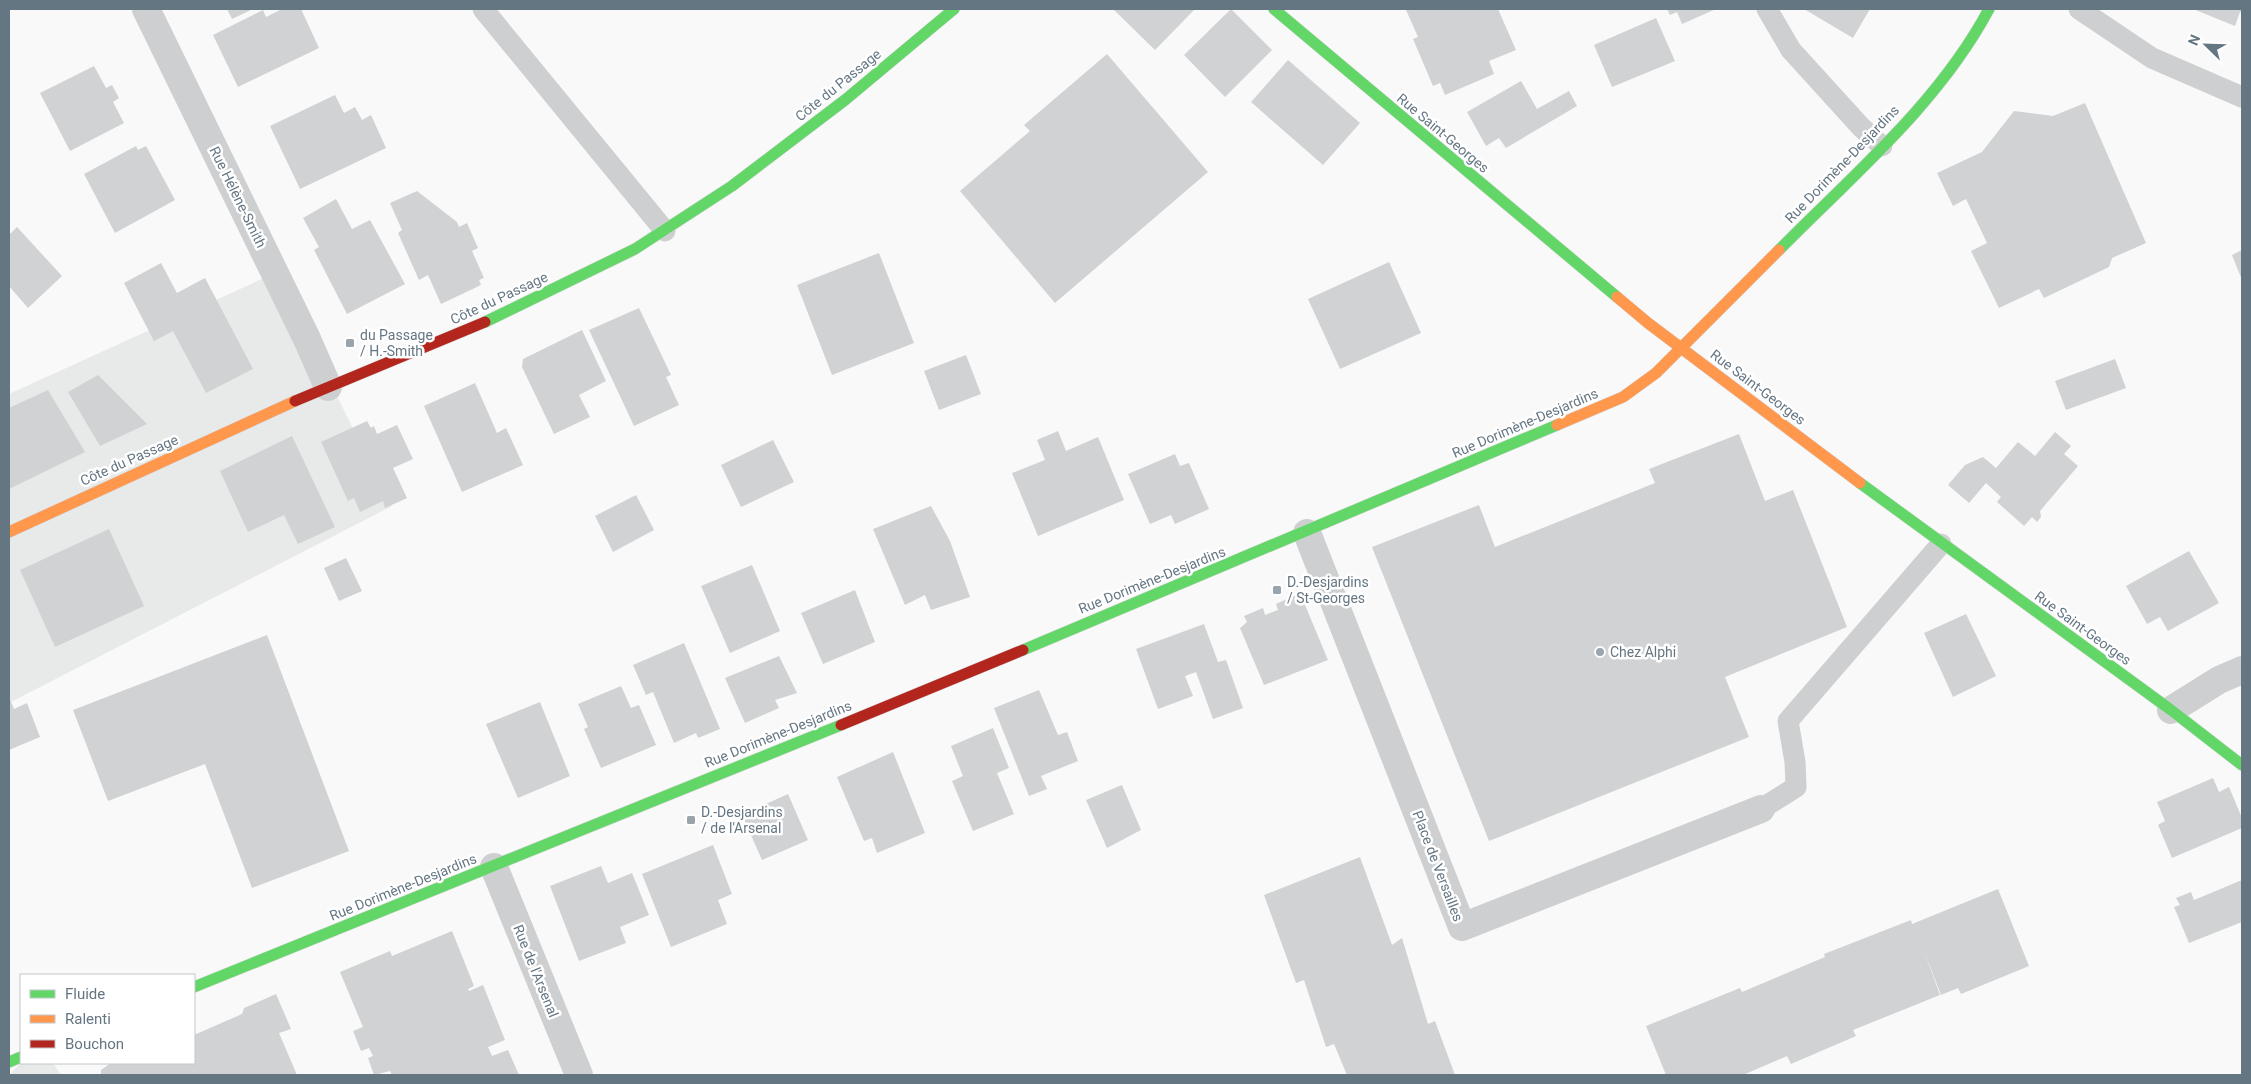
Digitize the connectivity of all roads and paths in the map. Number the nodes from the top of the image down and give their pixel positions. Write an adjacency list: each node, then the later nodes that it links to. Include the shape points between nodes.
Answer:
1 (146, 9): 12 (street, Rue Hélène-Smith)
2 (483, 9): 10 (lane)
3 (954, 9): 10 (main road, Côte du Passage, via 845,100 732,186)
4 (1274, 9): 11 (main road, Rue Saint-Georges, via 1648,323)
5 (1767, 9): 9 (lane, via 1791,50)
6 (1989, 9): 9 (main road, Rue Dorimène-Desjardins, via 1971,43 1939,85)
7 (2079, 9): 8 (lane, via 2152,58)
8 (2242, 97)
9 (1882, 146): 11 (main road, Rue Dorimène-Desjardins)
10 (665, 231): 12 (main road, Côte du Passage, via 493,319)
11 (1681, 347): 14 (main road, Rue Dorimène-Desjardins, via 1656,373 1623,397); 15 (main road, Rue Saint-Georges)
12 (328, 387): 13 (main road, Côte du Passage)
13 (9, 532)
14 (1307, 533): 19 (street, Place de Versailles, via 1462,927); 20 (main road, Rue Dorimène-Desjardins)
15 (1941, 544): 17 (main road, Rue Saint-Georges); 19 (lane, via 1788,722 1796,788)
16 (2242, 670): 17 (street, via 2219,680)
17 (2171, 710): 18 (main road, Rue Saint-Georges)
18 (2242, 765)
19 (1761, 809)
20 (494, 867): 21 (main road, Rue Dorimène-Desjardins); 22 (street, Rue de l'Arsenal)
21 (195, 987)
22 (579, 1075)

